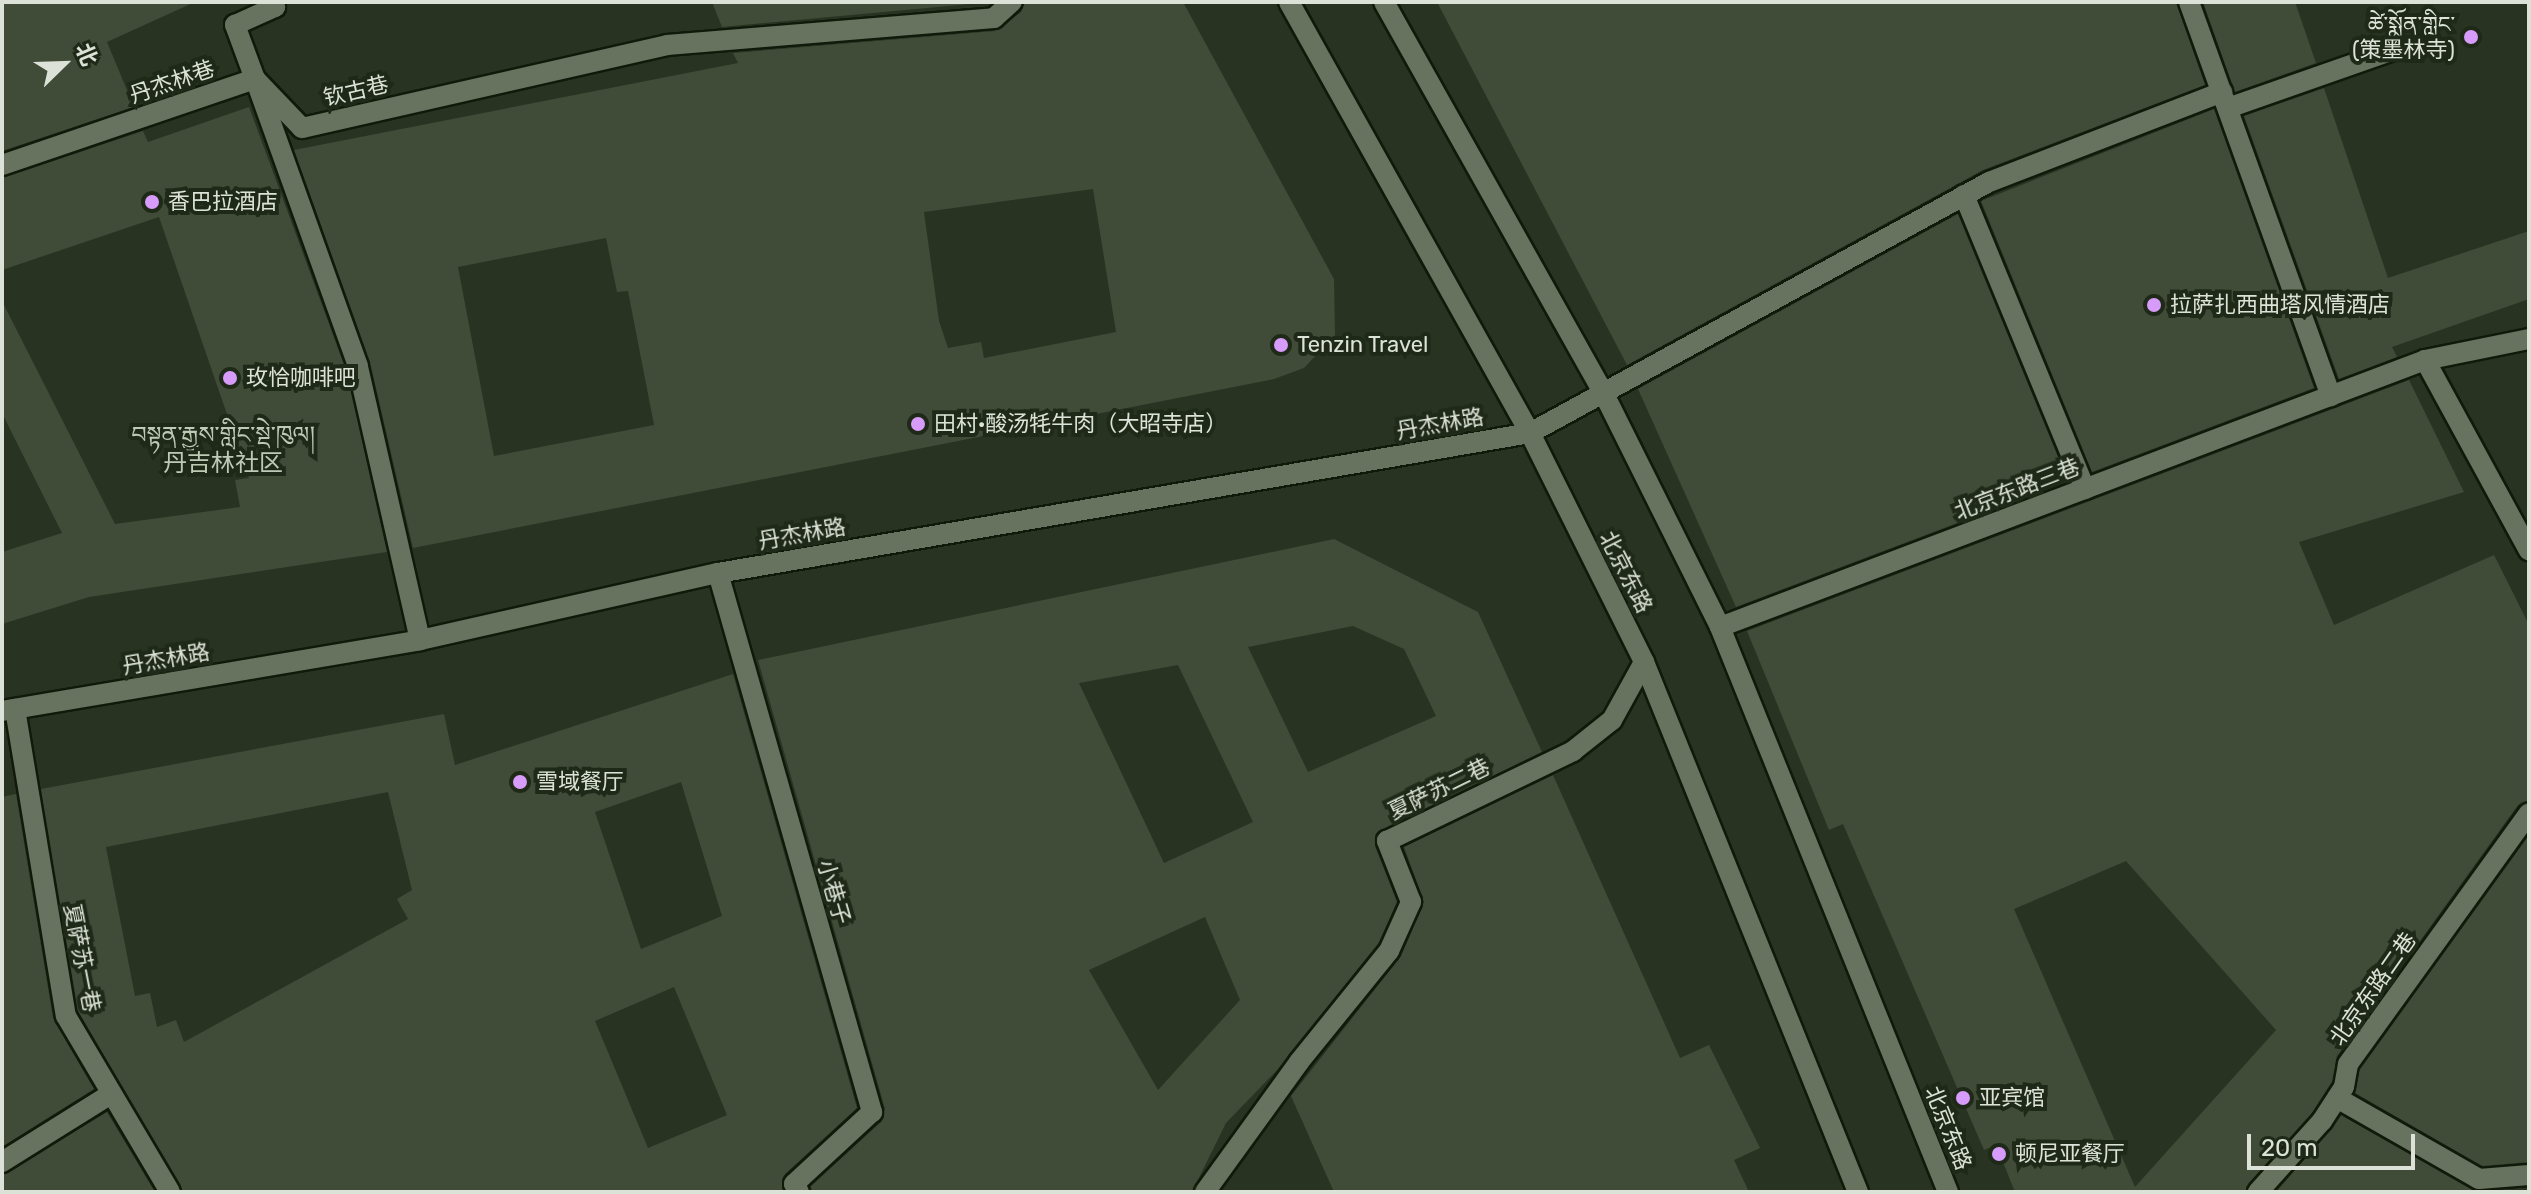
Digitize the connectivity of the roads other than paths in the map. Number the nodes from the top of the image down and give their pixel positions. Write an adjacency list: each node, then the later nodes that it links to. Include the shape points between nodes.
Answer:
1 (273, 2): 7 (street, via 275,7 235,25)
2 (1012, 2): 7 (street, 钦古巷, via 994,18 667,45 302,128)
3 (1289, 2): 15 (street, 北京东路)
4 (1384, 2): 13 (street, 北京东路)
5 (2189, 2): 8 (street)
6 (2402, 47): 8 (street, 丹杰林路)
7 (255, 79): 9 (street, 丹杰林巷); 20 (street, via 358,366)
8 (2225, 100): 10 (street, 丹杰林路); 14 (street)
9 (2, 165)
10 (1964, 195): 13 (street, 丹杰林路); 16 (street)
11 (2529, 339): 12 (street, 北京东路三巷)
12 (2425, 360): 14 (street, 北京东路三巷); 17 (street)
13 (1604, 394): 15 (street, 丹杰林路); 19 (street, 北京东路)
14 (2331, 396): 16 (street, 北京东路三巷)
15 (1530, 433): 18 (street, 丹杰林路); 21 (street, 北京东路)
16 (2085, 489): 19 (street, 北京东路三巷)
17 (2529, 551)
18 (718, 573): 20 (street, 丹杰林路); 29 (street, 小巷子, via 872,1112 794,1184)
19 (1720, 627): 32 (street, 北京东路)
20 (420, 640): 22 (street, 丹杰林路)
21 (1644, 662): 30 (street, 夏萨苏二巷, via 1612,720 1573,751 1387,841 1411,902 1389,951 1299,1062); 31 (street, 北京东路)
22 (8, 710): 24 (street, 夏萨苏一巷, via 66,1016)
23 (2529, 813): 25 (street, 北京东路二巷, via 2348,1064)
24 (111, 1094): 26 (street); 28 (street, 夏萨苏一巷)
25 (2337, 1098): 27 (street, via 2479,1179); 33 (street, 北京东路二巷)
26 (2, 1162)
27 (2529, 1175)
28 (170, 1192)
29 (799, 1192)
30 (1205, 1192)
31 (1858, 1192)
32 (1948, 1192)
33 (2258, 1192)

